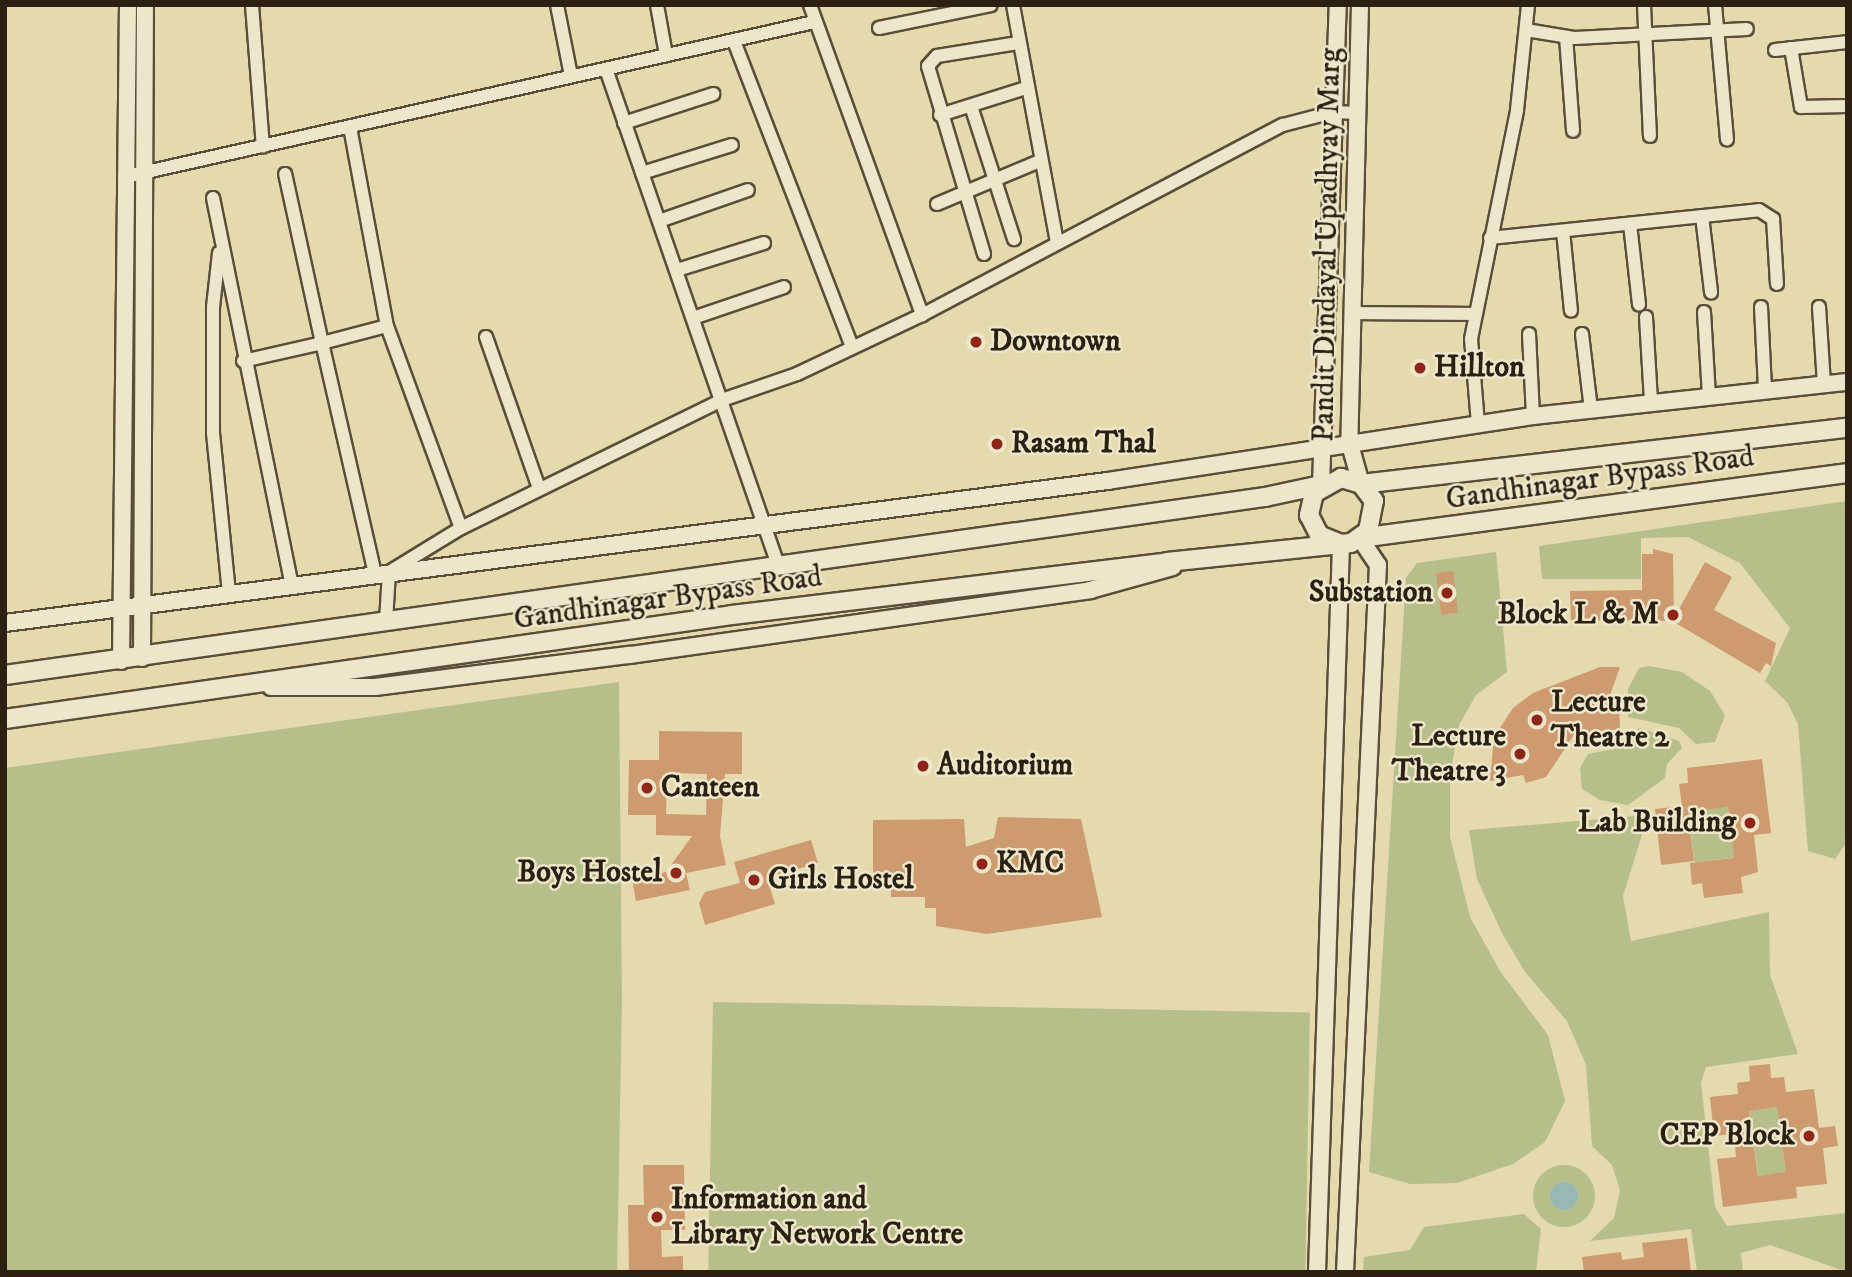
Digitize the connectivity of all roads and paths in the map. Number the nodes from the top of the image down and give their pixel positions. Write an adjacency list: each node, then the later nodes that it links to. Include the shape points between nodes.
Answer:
1 (128, 5): 47 (street)
2 (145, 5): 45 (street)
3 (252, 5): 42 (street)
4 (557, 5): 28 (street)
5 (657, 5): 26 (street)
6 (810, 5): 14 (street)
7 (991, 5): 15 (street)
8 (1013, 5): 23 (street)
9 (1338, 5): 33 (street, Pandit Dindayal Upadhyay Marg)
10 (1360, 5): 34 (street, Pandit Dindayal Upadhyay Marg)
11 (1528, 5): 17 (street)
12 (1644, 5): 19 (street)
13 (1714, 5): 18 (street)
14 (814, 22): 21 (street); 74 (street)
15 (879, 28)
16 (1747, 29): 18 (street)
17 (1526, 30): 20 (street); 57 (street, via 1517,110)
18 (1718, 31): 19 (street); 40 (street)
19 (1645, 36): 20 (street); 39 (street)
20 (1566, 37): 38 (street)
21 (734, 41): 26 (street); 82 (street)
22 (1847, 42): 24 (street)
23 (1018, 43): 29 (street); 35 (street, via 931,60)
24 (1791, 48): 25 (street); 32 (street, via 1801,107)
25 (1775, 50)
26 (666, 55): 27 (street)
27 (606, 69): 28 (street); 36 (street)
28 (571, 76): 37 (street)
29 (1026, 88): 31 (street); 43 (street)
30 (713, 94): 36 (street)
31 (971, 106): 35 (street); 48 (street)
32 (1847, 106)
33 (1333, 111): 34 (street); 60 (street, via 1283,125); 95 (street, Pandit Dindayal Upadhyay Marg)
34 (1359, 113): 72 (street, Pandit Dindayal Upadhyay Marg)
35 (940, 115): 50 (street)
36 (624, 123): 44 (street)
37 (350, 127): 42 (street); 77 (street)
38 (1573, 131)
39 (1650, 136)
40 (1727, 139)
41 (732, 145): 44 (street)
42 (263, 147): 45 (street)
43 (1040, 161): 48 (street); 60 (street)
44 (642, 173): 54 (street)
45 (142, 174): 47 (street); 109 (street)
46 (285, 174): 81 (street)
47 (124, 177): 110 (street)
48 (994, 182): 50 (street); 58 (street)
49 (748, 190): 54 (street)
50 (964, 194): 52 (street); 62 (street)
51 (213, 198): 61 (street)
52 (937, 204)
53 (1702, 216): 55 (street); 64 (street, via 1769,212); 66 (street)
54 (659, 221): 63 (street)
55 (1630, 224): 56 (street); 67 (street)
56 (1563, 231): 57 (street); 70 (street)
57 (1490, 238): 73 (street)
58 (1014, 239)
59 (764, 243): 63 (street)
60 (1057, 243): 74 (street)
61 (221, 247): 83 (street); 108 (street, via 213,307 213,433)
62 (984, 254)
63 (677, 270): 76 (street)
64 (1777, 284)
65 (784, 287): 76 (street)
66 (1711, 292)
67 (1639, 303)
68 (1761, 307): 86 (street)
69 (1819, 307): 85 (street)
70 (1571, 311)
71 (1704, 312): 87 (street)
72 (1353, 313): 73 (street); 94 (street, Pandit Dindayal Upadhyay Marg)
73 (1474, 314): 92 (street, via 1469,361)
74 (922, 315): 82 (street)
75 (1646, 317): 89 (street)
76 (693, 318): 88 (street)
77 (387, 327): 81 (street); 101 (street)
78 (1529, 334): 91 (street)
79 (1582, 334): 90 (street)
80 (486, 337): 99 (street)
81 (322, 343): 83 (street); 106 (street)
82 (852, 347): 88 (street)
83 (243, 361): 107 (street)
84 (1847, 382): 85 (street)
85 (1824, 384): 86 (street)
86 (1765, 390): 87 (street)
87 (1709, 396): 89 (street)
88 (722, 400): 99 (street); 100 (street)
89 (1651, 402): 90 (street)
90 (1591, 410): 91 (street)
91 (1533, 416): 92 (street)
92 (1478, 424): 94 (street)
93 (1847, 428): 97 (main road, Gandhinagar Bypass Road)
94 (1349, 441): 95 (street); 97 (street, Pandit Dindayal Upadhyay Marg)
95 (1322, 448): 98 (street, Pandit Dindayal Upadhyay Marg); 100 (street, via 1082,485)
96 (1847, 473): 102 (main road, Gandhinagar Bypass Road)
97 (1361, 484): 98 (main road, via 1341,478); 102 (main road, via 1375,511)
98 (1321, 485): 103 (main road, via 1309,504 1312,527); 105 (main road, Gandhinagar Bypass Road, via 1060,527)
99 (539, 488): 101 (street)
100 (763, 524): 105 (street); 106 (street)
101 (461, 528): 106 (street)
102 (1360, 538): 103 (main road); 118 (street, via 1378,565)
103 (1340, 544): 104 (main road, Gandhinagar Bypass Road); 119 (street)
104 (1203, 559): 116 (main road, Gandhinagar Bypass Road, via 733,615); 116 (street, via 1090,590 629,655 375,687)
105 (777, 562): 111 (main road, Gandhinagar Bypass Road)
106 (382, 573): 107 (street); 111 (street)
107 (292, 585): 108 (street)
108 (229, 594): 109 (street)
109 (139, 607): 110 (street); 113 (street)
110 (118, 609): 112 (street); 114 (street)
111 (386, 621): 113 (main road, Gandhinagar Bypass Road)
112 (5, 623)
113 (142, 658): 114 (main road, Gandhinagar Bypass Road)
114 (121, 661): 115 (main road, Gandhinagar Bypass Road)
115 (5, 675)
116 (228, 687): 117 (main road, Gandhinagar Bypass Road)
117 (5, 719)
118 (1347, 1217): 119 (street); 121 (street)
119 (1321, 1218): 120 (street)
120 (1318, 1272)
121 (1345, 1272)

